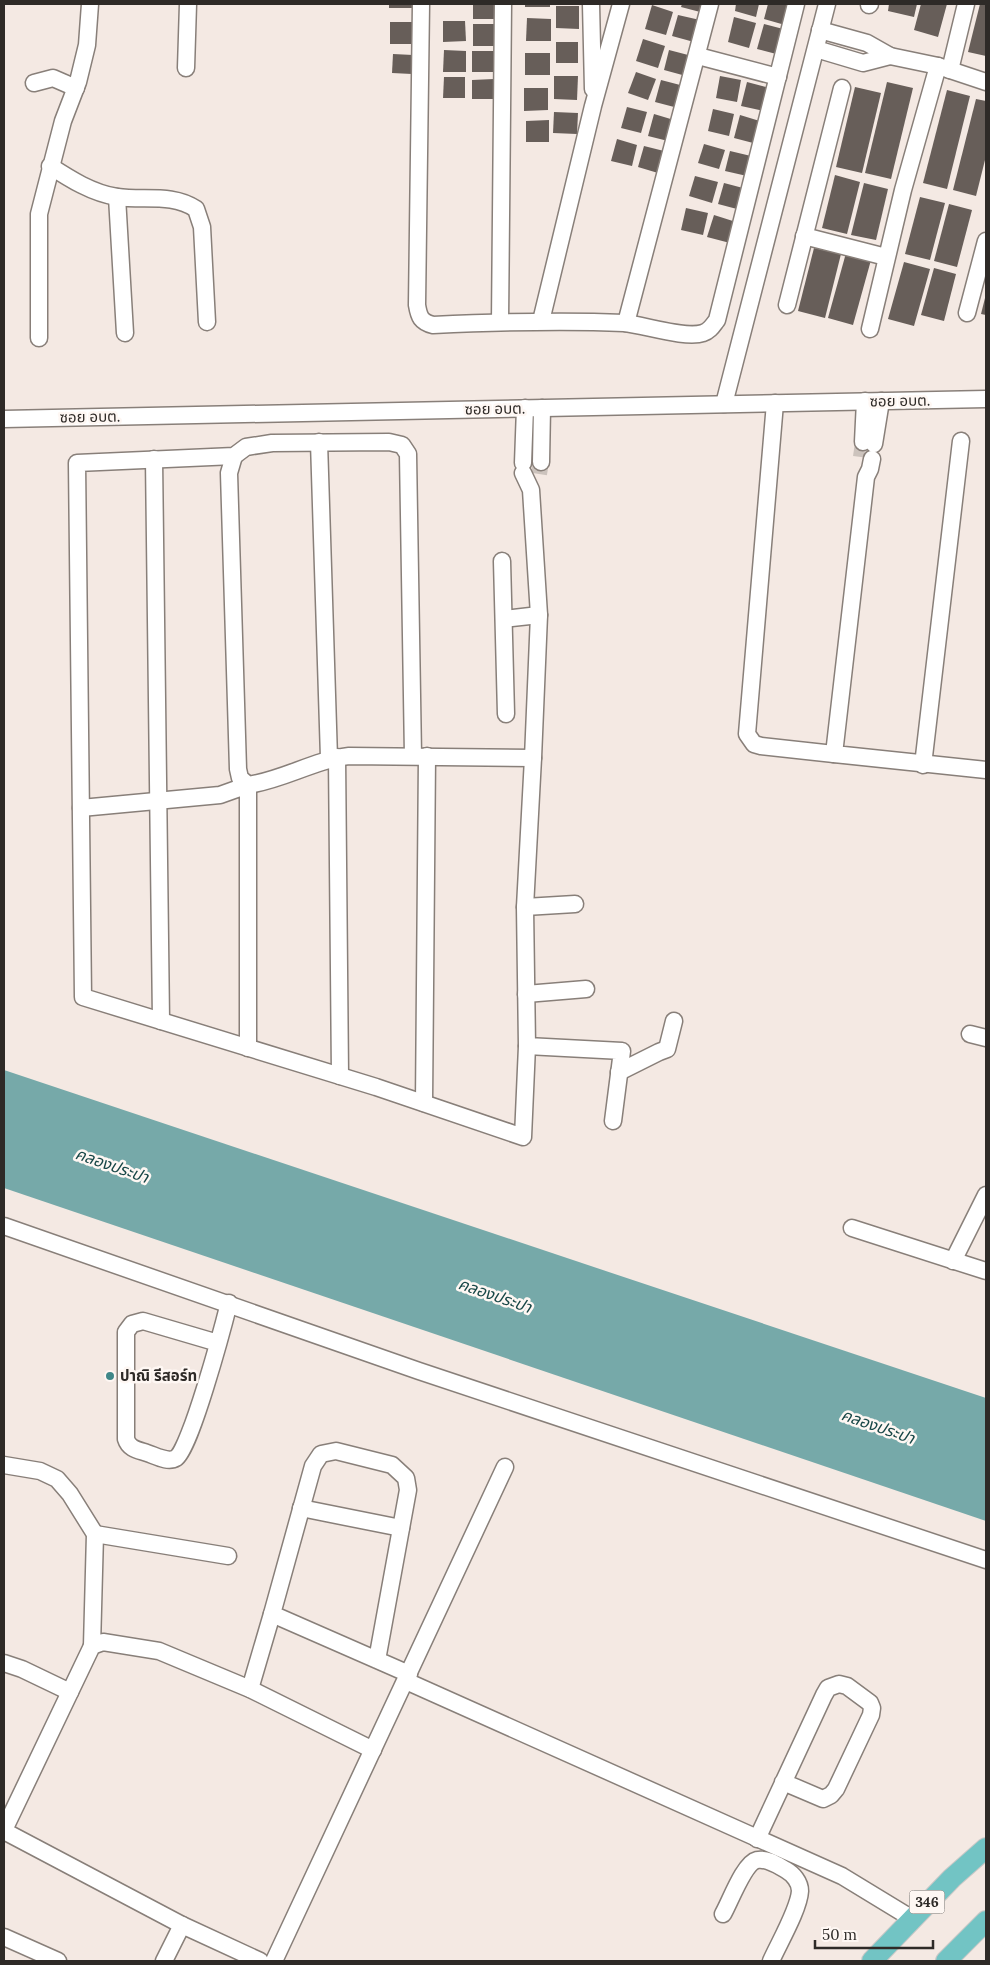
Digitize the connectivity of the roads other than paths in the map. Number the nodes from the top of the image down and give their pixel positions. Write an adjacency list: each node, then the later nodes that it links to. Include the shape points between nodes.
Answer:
1 (90, 4): 20 (street, via 87,45)
2 (188, 4): 15 (street)
3 (421, 4): 33 (street, via 419,315 424,322 433,325)
4 (503, 4): 33 (street)
5 (591, 4): 22 (street)
6 (621, 4): 22 (street)
7 (710, 4): 13 (street)
8 (796, 4): 17 (street)
9 (827, 4): 11 (street)
10 (966, 4): 16 (street)
11 (820, 30): 12 (street); 14 (street, via 867,43)
12 (816, 49): 14 (street, via 863,63); 35 (street)
13 (698, 56): 17 (street); 34 (street)
14 (890, 56): 16 (street)
15 (186, 68)
16 (944, 68): 18 (street); 27 (street)
17 (778, 77): 30 (street)
18 (986, 82)
19 (34, 83): 20 (street, via 53,78)
20 (76, 88): 23 (street)
21 (842, 88): 25 (street)
22 (593, 106): 31 (street)
23 (50, 166): 24 (street, via 84,187); 38 (street, via 39,214)
24 (117, 197): 32 (street, via 173,199 196,208 202,227); 37 (street)
25 (804, 236): 27 (street); 28 (street)
26 (986, 241): 29 (street)
27 (886, 257): 36 (street)
28 (786, 306)
29 (967, 313)
30 (717, 320): 34 (street, via 704,333 690,334); 35 (street)
31 (542, 321): 33 (street); 34 (street)
32 (207, 322)
33 (500, 322)
34 (626, 323)
35 (744, 326): 42 (street)
36 (870, 329)
37 (125, 333)
38 (39, 338)
39 (986, 399): 40 (street, ซอย อบต.)
40 (873, 401): 41 (street, ซอย อบต.); 55 (street, via 868,450 870,469 866,477)
41 (775, 403): 42 (street, ซอย อบต.); 55 (street, via 747,734 754,744 761,746)
42 (724, 404): 44 (street, ซอย อบต.)
43 (525, 408): 44 (street, ซอย อบต.); 45 (street, ซอย อบต.); 50 (street)
44 (542, 408): 50 (street)
45 (4, 419)
46 (961, 441): 59 (street)
47 (320, 442): 48 (street, via 246,447); 56 (street, via 389,442 402,445 408,454); 57 (street)
48 (234, 456): 49 (street); 61 (street, via 229,473 238,769 240,778)
49 (154, 459): 62 (street); 63 (street, via 76,463)
50 (532, 468): 52 (street)
51 (502, 561): 53 (street)
52 (539, 615): 53 (street); 58 (street)
53 (504, 619): 54 (street)
54 (506, 714)
55 (834, 754): 59 (street)
56 (420, 756): 57 (street); 58 (street); 76 (street)
57 (333, 758): 61 (street, via 280,778); 75 (street)
58 (533, 758): 65 (street)
59 (923, 765): 60 (street)
60 (986, 770)
61 (248, 785): 62 (street, via 220,795); 73 (street)
62 (158, 800): 63 (street); 68 (street)
63 (81, 808): 68 (street, via 83,997)
64 (575, 904): 65 (street)
65 (524, 907): 67 (street)
66 (586, 990): 67 (street)
67 (526, 994): 72 (street)
68 (161, 1021): 73 (street)
69 (674, 1021): 74 (street, via 667,1049)
70 (970, 1034): 71 (street)
71 (986, 1038)
72 (527, 1046): 74 (street, via 622,1051); 76 (street, via 523,1137)
73 (248, 1048): 75 (street)
74 (619, 1072): 77 (street)
75 (340, 1076): 76 (street)
76 (424, 1103)
77 (612, 1121)
78 (986, 1195): 81 (street)
79 (4, 1226): 83 (street)
80 (852, 1228): 81 (street)
81 (953, 1261): 82 (street)
82 (986, 1271)
83 (229, 1303): 84 (street); 91 (street, via 419,1371)
84 (218, 1343): 84 (street, via 143,1322 132,1324 126,1332 126,1440 133,1449 168,1460 183,1452)
85 (4, 1465): 89 (street, via 40,1470 57,1479)
86 (505, 1468): 96 (street)
87 (301, 1508): 88 (street); 88 (street, via 313,1466 321,1454 336,1451 392,1465 406,1478 408,1490); 92 (street)
88 (401, 1528): 94 (street)
89 (94, 1534): 90 (street); 93 (street)
90 (228, 1556)
91 (986, 1560)
92 (272, 1614): 94 (street); 97 (street)
93 (92, 1646): 97 (street, via 102,1642 159,1651); 98 (street)
94 (377, 1660): 96 (street)
95 (4, 1663): 98 (street)
96 (407, 1677): 99 (street); 102 (street)
97 (250, 1689): 99 (street)
98 (70, 1692): 101 (street)
99 (373, 1750): 112 (street)
100 (783, 1782): 100 (street, via 828,1688 840,1684 847,1686 870,1703 871,1715 831,1795 823,1799); 102 (street)
101 (4, 1830): 107 (street)
102 (757, 1839): 105 (street, via 842,1876)
103 (986, 1848): 105 (main road, 346)
104 (723, 1914): 113 (street, via 749,1865 757,1860 768,1860 796,1878 800,1889 798,1901)
105 (912, 1918): 114 (main road, 346)
106 (986, 1921): 115 (main road)
107 (182, 1925): 110 (street); 111 (street)
108 (4, 1937): 109 (street)
109 (58, 1961)
110 (164, 1961)
111 (260, 1961)
112 (274, 1961)
113 (770, 1961)
114 (872, 1961)
115 (946, 1961)

